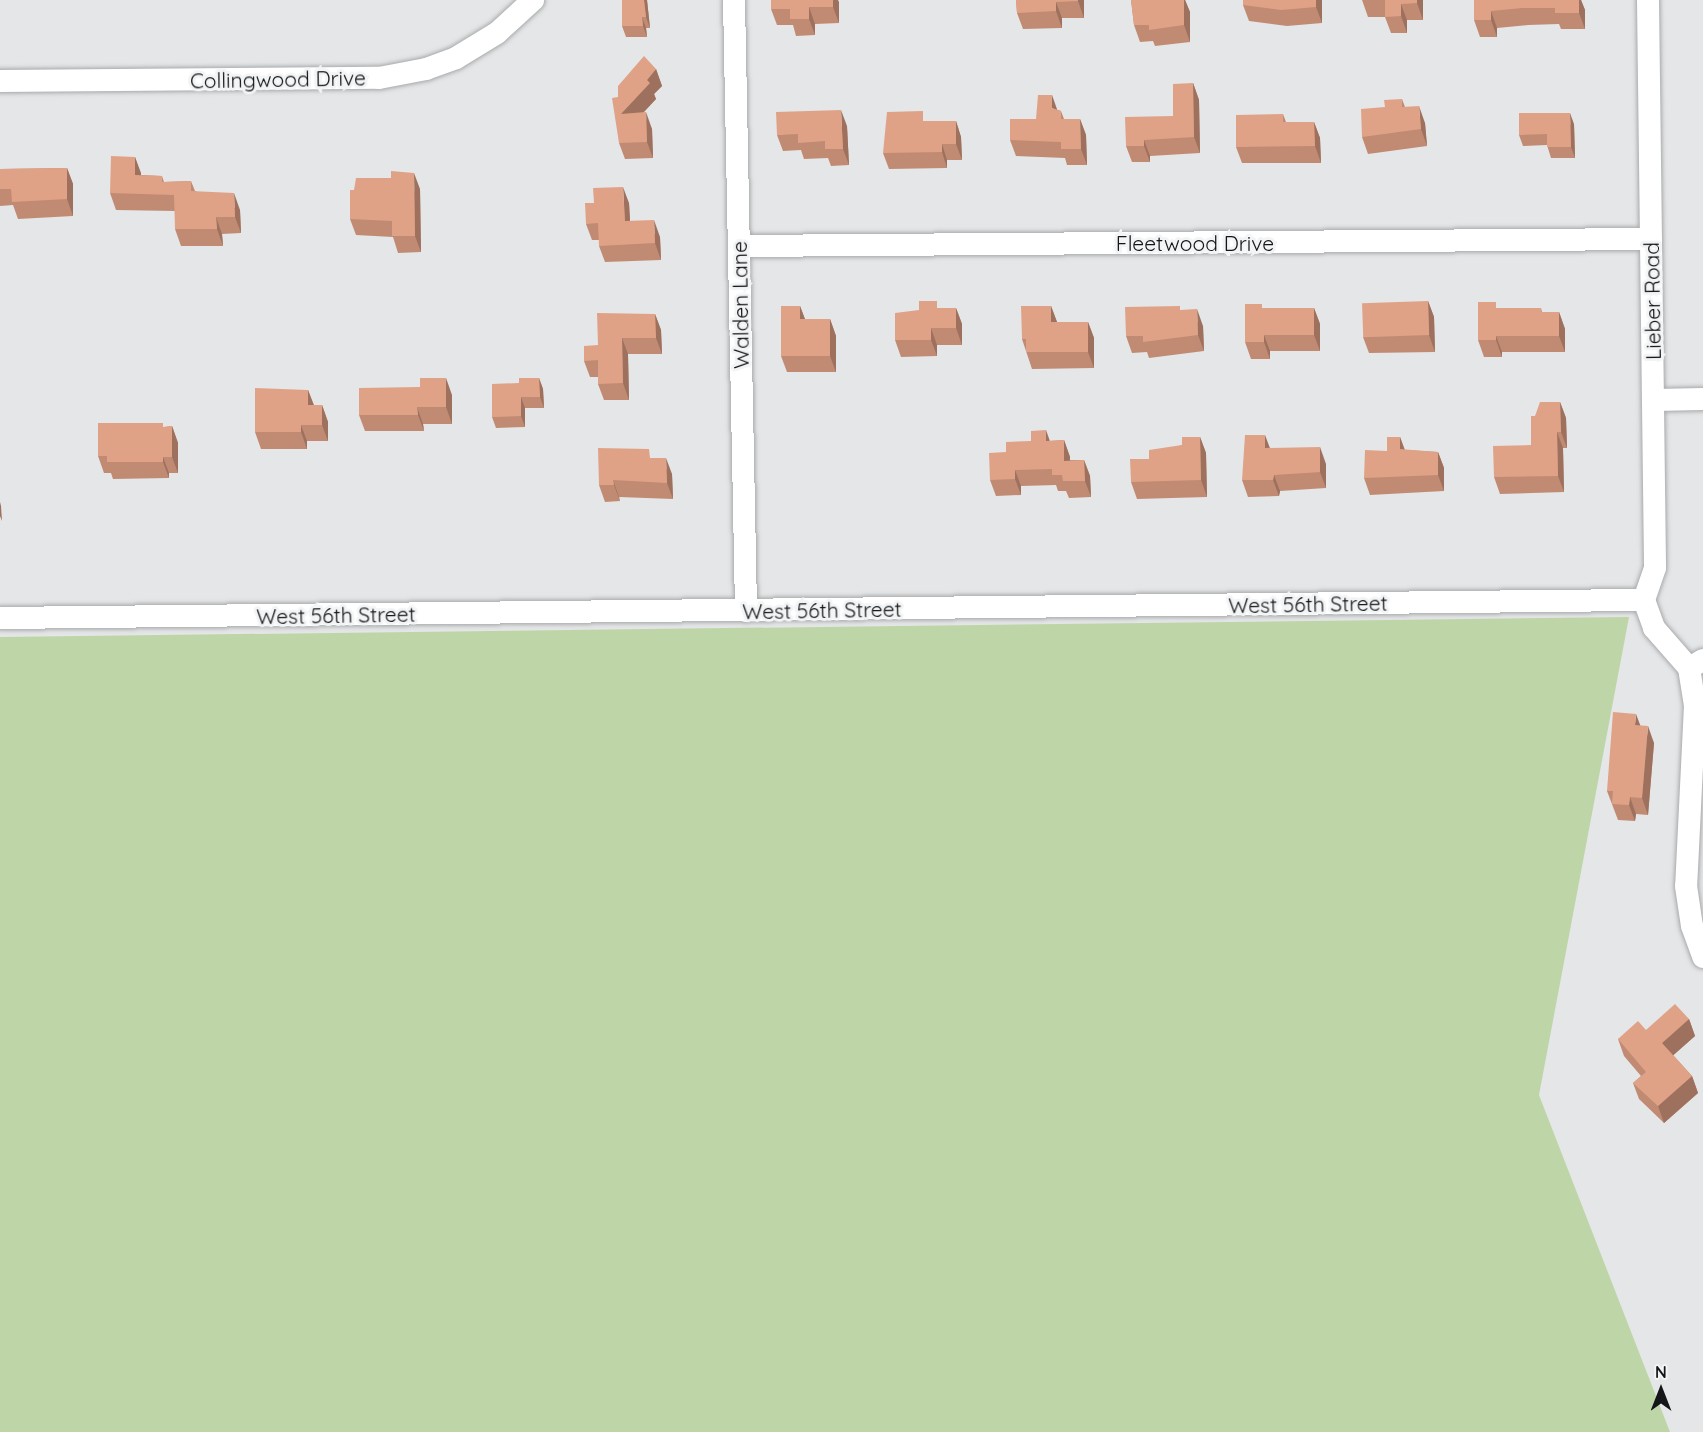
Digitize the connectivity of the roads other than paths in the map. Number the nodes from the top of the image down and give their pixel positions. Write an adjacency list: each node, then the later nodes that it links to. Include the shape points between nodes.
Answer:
1 (533, 0): 4 (street, Collingwood Drive, via 497,33 456,58 426,69 379,78)
2 (734, 0): 6 (street, Walden Lane)
3 (1648, 0): 5 (street, Lieber Road)
4 (0, 81)
5 (1651, 239): 6 (street, Fleetwood Drive); 8 (street, Lieber Road)
6 (739, 246): 10 (street, Walden Lane)
7 (1703, 399): 8 (street)
8 (1654, 400): 9 (street, Lieber Road, via 1655,567)
9 (1644, 600): 10 (street, West 56th Street); 12 (street, via 1654,628)
10 (746, 611): 11 (street, West 56th Street)
11 (0, 618)
12 (1696, 664): 13 (street, via 1686,886 1692,926)
13 (1703, 957)

